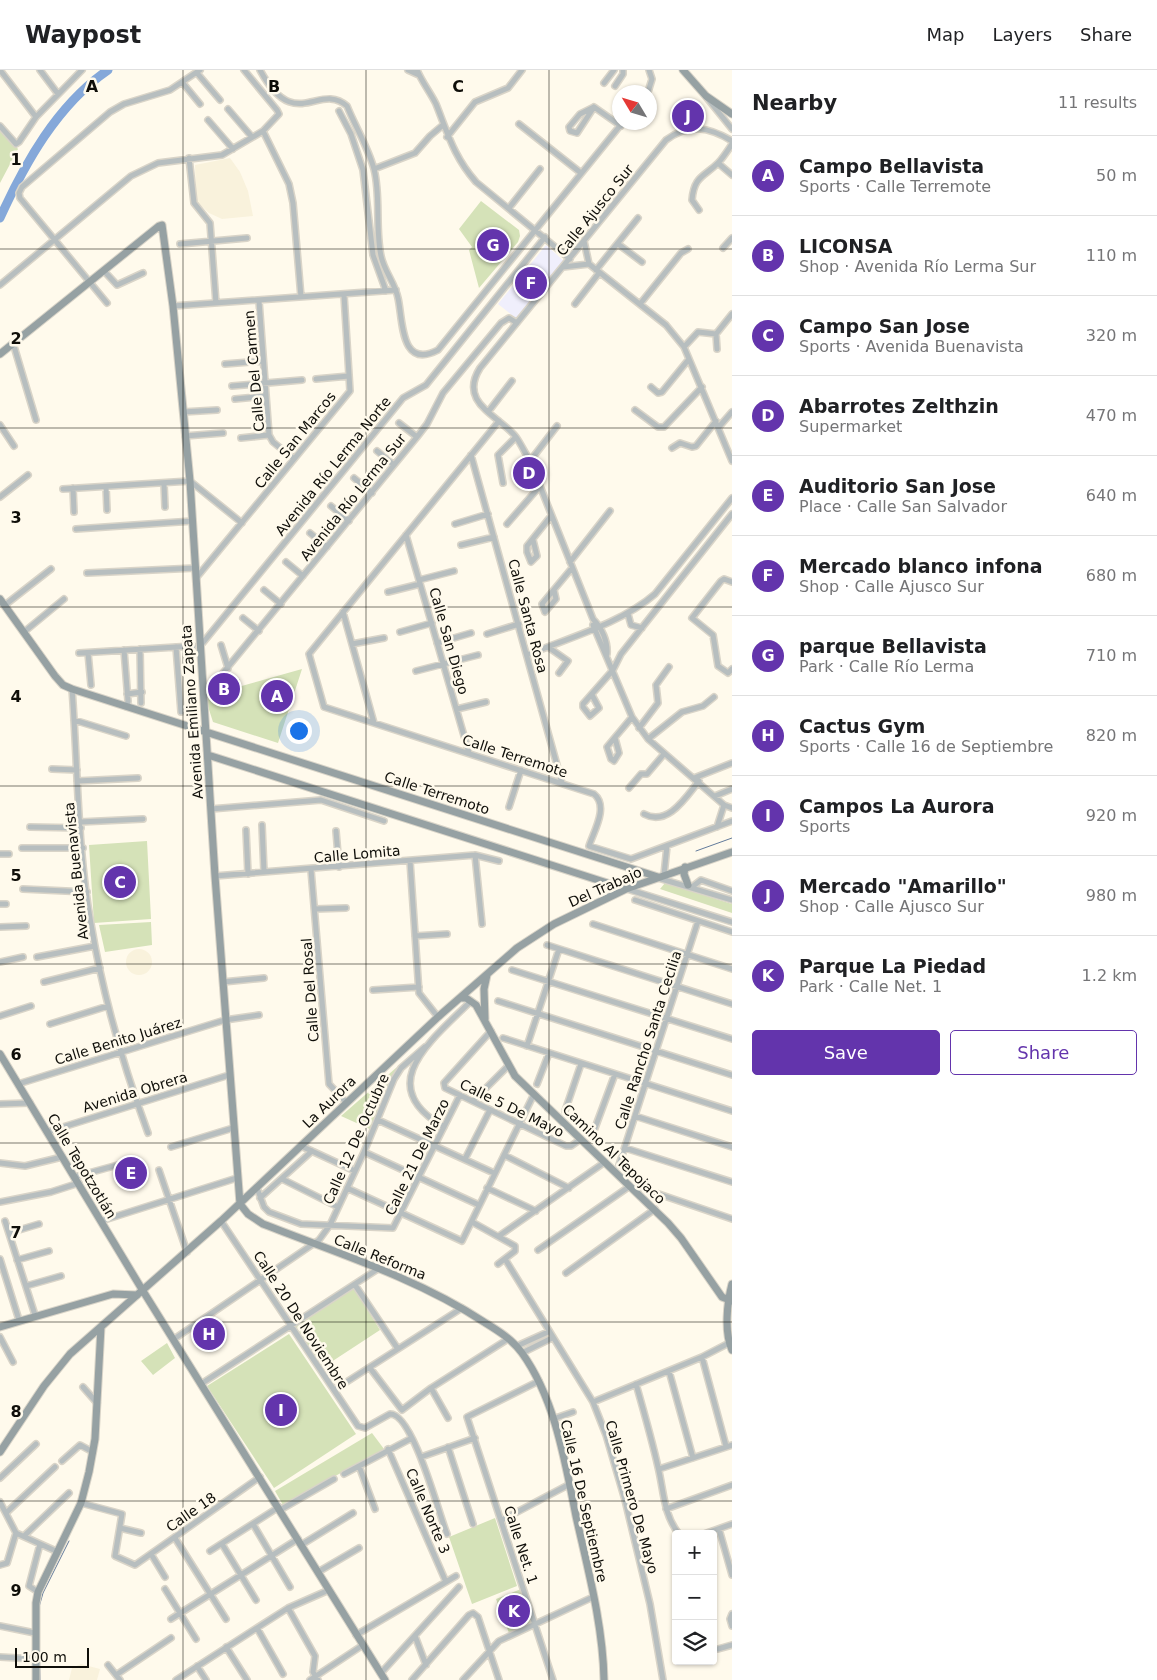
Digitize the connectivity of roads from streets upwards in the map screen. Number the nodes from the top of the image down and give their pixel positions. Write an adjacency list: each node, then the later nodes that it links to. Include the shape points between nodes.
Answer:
1 (0, 70): 26 (street)
2 (40, 70): 18 (street)
3 (82, 70): 18 (street)
4 (244, 70): 33 (street, via 279,114)
5 (260, 70): 42 (street, via 274,91 292,104 333,98 347,106)
6 (408, 70): 13 (street)
7 (522, 70): 36 (street, via 508,88 475,102)
8 (614, 70): 15 (street)
9 (623, 70): 16 (street, via 624,74)
10 (649, 70): 17 (street)
11 (683, 70): 19 (street)
12 (198, 71): 14 (street); 20 (street)
13 (419, 73): 30 (street)
14 (182, 82): 21 (street); 54 (street, via 170,90 124,104 110,112 22,187 18,193 20,198)
15 (604, 83)
16 (616, 85)
17 (650, 85)
18 (58, 94): 26 (street)
19 (706, 96): 25 (street); 32 (street)
20 (220, 100)
21 (200, 104)
22 (594, 108): 22 (street, via 580,114 570,131 577,133); 27 (street)
23 (228, 109): 35 (street)
24 (339, 111): 45 (street, via 363,170)
25 (732, 114)
26 (36, 117): 31 (street, via 16,144)
27 (612, 118)
28 (208, 120): 38 (street)
29 (519, 124): 43 (street)
30 (444, 125): 36 (street); 42 (street, via 415,153)
31 (0, 126)
32 (732, 129)
33 (263, 130): 35 (street); 73 (street, via 289,184)
34 (617, 130): 43 (street)
35 (252, 137): 38 (street)
36 (448, 137): 47 (street, via 463,167 476,182)
37 (732, 142): 40 (street); 56 (street, Calle Ajusco Sur, via 705,128 674,134)
38 (232, 149): 39 (street, via 222,155)
39 (189, 158): 54 (street, via 158,163 131,176); 55 (street, via 194,203 208,218)
40 (718, 163): 44 (street); 48 (street, via 700,176 695,184 692,200)
41 (540, 169): 47 (street)
42 (374, 170): 46 (street)
43 (581, 173): 50 (street)
44 (732, 175)
45 (368, 208): 46 (street); 70 (street, via 373,255)
46 (377, 208): 71 (street, via 381,254)
47 (509, 208): 50 (street)
48 (700, 210)
49 (638, 218): 58 (street)
50 (535, 229): 51 (street); 71 (street, via 438,350 418,354 409,348 404,339)
51 (545, 237): 61 (street); 193 (street, Avenida Río Lerma Norte, via 426,385 402,398)
52 (247, 238): 55 (street)
53 (732, 238): 59 (street)
54 (54, 239): 68 (street); 69 (street)
55 (212, 241): 57 (street); 76 (street)
56 (584, 241): 61 (street, Calle Ajusco Sur); 63 (street)
57 (180, 244)
58 (618, 244): 62 (street); 66 (street)
59 (723, 248)
60 (688, 249): 78 (street)
61 (570, 259): 64 (street, Calle Ajusco Sur)
62 (642, 262)
63 (589, 264): 64 (street); 66 (street)
64 (563, 267): 81 (street, Calle Ajusco Sur)
65 (104, 270): 67 (street, via 117,285); 68 (street); 79 (street, Avenida Emiliano Zapata, via 162,225)
66 (598, 271): 77 (street); 78 (street)
67 (143, 273)
68 (90, 282): 75 (street); 83 (street)
69 (0, 285)
70 (386, 290): 71 (street); 72 (street)
71 (396, 290)
72 (344, 295): 73 (street); 90 (street, Calle San Marcos)
73 (301, 297): 74 (street)
74 (259, 301): 76 (street); 88 (street, Calle Del Carmen)
75 (107, 303)
76 (216, 303): 79 (street)
77 (575, 304)
78 (640, 304): 84 (street, via 666,325)
79 (173, 306): 102 (street, Avenida Emiliano Zapata)
80 (732, 314): 82 (street)
81 (516, 323): 103 (street, Calle Ajusco Sur, via 474,380 476,399); 115 (street, Avenida Río Lerma Sur, via 510,318 501,323 443,392)
82 (716, 334): 84 (street, via 698,332); 85 (street)
83 (14, 343): 86 (street); 105 (street)
84 (684, 347): 87 (street)
85 (717, 349)
86 (0, 354)
87 (689, 359): 96 (street, via 662,392 658,393); 97 (street)
88 (263, 361): 89 (street); 94 (street, Calle Del Carmen)
89 (225, 364)
90 (349, 376): 91 (street); 122 (street, Calle San Marcos, via 350,391)
91 (316, 379)
92 (302, 380): 94 (street)
93 (512, 381): 103 (street)
94 (264, 383): 95 (street); 98 (street, Calle Del Carmen)
95 (232, 386)
96 (651, 387)
97 (702, 387): 101 (street, via 664,427 658,427); 107 (street)
98 (266, 396): 99 (street); 113 (street, Calle Del Carmen)
99 (235, 399)
100 (217, 410): 102 (street)
101 (635, 410)
102 (183, 412): 114 (street, Avenida Emiliano Zapata)
103 (488, 412): 106 (street, Calle Ajusco Sur)
104 (732, 412): 111 (street)
105 (36, 420)
106 (499, 421): 116 (street, Calle Ajusco Sur); 121 (street, Calle Terremote)
107 (716, 421): 111 (street); 119 (street, via 696,446 692,448 680,443)
108 (399, 423): 115 (street)
109 (0, 425): 118 (street)
110 (557, 426): 124 (street)
111 (718, 428): 123 (street)
112 (223, 433): 114 (street)
113 (270, 434): 117 (street); 122 (street, Calle Del Carmen, via 273,442)
114 (185, 436): 128 (street, Avenida Emiliano Zapata)
115 (417, 437): 125 (street, Avenida Río Lerma Sur)
116 (516, 437): 124 (street, Calle Ajusco Sur); 129 (street, via 498,455)
117 (241, 438)
118 (14, 446)
119 (672, 448)
120 (377, 451): 125 (street)
121 (471, 454): 143 (street, Calle Santa Rosa); 153 (street, Calle Terremote)
122 (294, 458): 148 (street, Calle San Marcos)
123 (732, 460)
124 (530, 461): 131 (street, Calle Ajusco Sur)
125 (394, 465): 135 (street, Avenida Río Lerma Sur)
126 (28, 475): 136 (street)
127 (354, 478): 135 (street)
128 (190, 481): 130 (street); 146 (street, Avenida Emiliano Zapata); 148 (street)
129 (503, 483)
130 (164, 484): 132 (street); 139 (street)
131 (540, 486): 145 (street, Calle Ajusco Sur); 150 (street)
132 (106, 487): 133 (street); 140 (street)
133 (73, 488): 134 (street); 142 (street)
134 (63, 489)
135 (372, 493): 147 (street, Avenida Río Lerma Sur)
136 (0, 497)
137 (732, 498): 176 (street, via 655,594)
138 (331, 506): 147 (street)
139 (165, 507)
140 (106, 510)
141 (610, 511): 159 (street)
142 (74, 512)
143 (488, 514): 149 (street); 154 (street, Calle Santa Rosa)
144 (732, 514): 182 (street)
145 (551, 516): 155 (street); 159 (street, Calle Ajusco Sur)
146 (193, 521): 151 (street); 160 (street, Avenida Emiliano Zapata)
147 (349, 521): 157 (street, Avenida Río Lerma Sur)
148 (242, 523): 165 (street, Calle San Marcos)
149 (455, 524)
150 (507, 524)
151 (76, 529)
152 (310, 533): 157 (street)
153 (406, 535): 166 (street, Calle San Diego); 175 (street, Calle Terremote)
154 (494, 537): 156 (street); 180 (street, Calle Santa Rosa)
155 (533, 540): 155 (street, via 526,549 529,560 533,561 537,556)
156 (461, 546)
157 (327, 547): 164 (street, Avenida Río Lerma Sur)
158 (286, 562): 164 (street)
159 (571, 565): 169 (street); 178 (street, Calle Ajusco Sur)
160 (196, 568): 163 (street); 165 (street, Avenida Emiliano Zapata)
161 (51, 569): 174 (street)
162 (454, 571): 166 (street)
163 (87, 573)
164 (303, 576): 173 (street, Avenida Río Lerma Sur)
165 (197, 577): 193 (street, Avenida Emiliano Zapata)
166 (420, 582): 170 (street); 179 (street, Calle San Diego)
167 (732, 582): 207 (street, via 721,581 692,618 712,635 718,666 728,673)
168 (264, 590): 173 (street)
169 (554, 590)
170 (388, 592)
171 (0, 599): 174 (street)
172 (64, 599): 185 (street)
173 (281, 604): 184 (street, Avenida Río Lerma Sur)
174 (5, 605): 185 (street)
175 (343, 612): 191 (street); 225 (street, Calle Terremote, via 309,654 324,708)
176 (628, 614): 181 (street); 182 (street, via 631,625)
177 (243, 618): 184 (street)
178 (593, 620): 181 (street); 183 (street)
179 (432, 623): 186 (street); 190 (street, Calle San Diego)
180 (519, 624): 188 (street); 203 (street, Calle Santa Rosa)
181 (599, 625): 183 (street); 200 (street, via 608,647)
182 (642, 628): 201 (street)
183 (593, 629): 195 (street); 200 (street)
184 (259, 631): 206 (street, Avenida Río Lerma Sur)
185 (24, 632): 212 (street, via 55,676)
186 (400, 632)
187 (471, 633): 190 (street)
188 (487, 634)
189 (384, 638): 191 (street)
190 (438, 643): 204 (street, Calle San Diego)
191 (352, 644): 225 (street)
192 (221, 645): 206 (street)
193 (197, 646): 194 (street); 216 (street, Avenida Emiliano Zapata)
194 (176, 647): 196 (street); 222 (street)
195 (548, 647): 203 (street); 210 (street, via 568,661)
196 (140, 649): 197 (street); 213 (street)
197 (124, 650): 199 (street); 214 (street)
198 (79, 653): 199 (street)
199 (88, 653): 211 (street)
200 (607, 654): 201 (street); 208 (street)
201 (621, 654): 208 (street)
202 (478, 655): 204 (street)
203 (527, 656): 241 (street, Calle Santa Rosa)
204 (444, 664): 209 (street); 221 (street, Calle San Diego)
205 (669, 667): 226 (street, via 656,685 658,703)
206 (228, 668): 216 (street, Avenida Río Lerma Sur)
207 (732, 669)
208 (613, 670): 215 (street); 223 (street)
209 (416, 671)
210 (559, 673)
211 (91, 685)
212 (72, 689): 220 (street, Calle Terremoto); 224 (street, Avenida Buenavista)
213 (142, 692): 214 (street); 219 (street)
214 (127, 694): 220 (street)
215 (592, 695)
216 (204, 696): 227 (street, Avenida Emiliano Zapata)
217 (714, 697): 230 (street, via 703,706 682,712)
218 (486, 702): 221 (street)
219 (141, 703)
220 (127, 707): 227 (street, Calle Terremoto)
221 (457, 709): 231 (street, Calle San Diego)
222 (181, 712)
223 (632, 717): 226 (street); 229 (street)
224 (74, 720): 228 (street); 236 (street, Avenida Buenavista)
225 (374, 723): 231 (street, Calle Terremote)
226 (639, 728): 230 (street)
227 (207, 733): 233 (street, Avenida Emiliano Zapata); 274 (street, Calle Terremoto)
228 (126, 736)
229 (614, 738): 229 (street, via 607,747 612,761 619,753)
230 (648, 740): 232 (street)
231 (469, 753): 237 (street, Calle Terremote)
232 (664, 754): 239 (street); 242 (street, via 647,774 641,774)
233 (208, 755): 248 (street, Avenida Emiliano Zapata); 277 (street)
234 (732, 763): 239 (street)
235 (52, 770): 236 (street)
236 (77, 770): 240 (street, Avenida Buenavista)
237 (521, 770): 241 (street, Calle Terremote); 246 (street)
238 (138, 778): 240 (street)
239 (696, 780): 244 (street); 249 (street, via 671,812 657,818)
240 (77, 781): 253 (street, Avenida Buenavista)
241 (562, 783): 259 (street, Calle Terremote, via 600,798 602,806 589,846 630,859)
242 (629, 788)
243 (732, 789): 244 (street)
244 (715, 796): 245 (street)
245 (724, 804): 247 (street); 256 (street)
246 (509, 807)
247 (732, 808)
248 (211, 809): 251 (street, via 321,800); 273 (street, Avenida Emiliano Zapata)
249 (644, 814)
250 (142, 819): 253 (street)
251 (384, 821)
252 (732, 821): 256 (street)
253 (81, 825): 255 (street); 261 (street, Avenida Buenavista)
254 (262, 825): 271 (street)
255 (30, 827)
256 (717, 827): 259 (street)
257 (246, 830): 272 (street)
258 (336, 831): 268 (street)
259 (667, 846): 274 (street)
260 (22, 848): 261 (street)
261 (83, 848): 279 (street, Avenida Buenavista)
262 (732, 852): 269 (street, Del Trabajo)
263 (0, 854): 264 (street)
264 (9, 854)
265 (475, 855): 266 (street, Calle Lomita); 267 (street, Calle Lomita); 286 (street)
266 (410, 861): 268 (street, Calle Lomita); 293 (street)
267 (499, 862)
268 (339, 867): 270 (street, Calle Lomita)
269 (685, 867): 274 (street, Del Trabajo); 275 (street, via 684,874)
270 (311, 870): 271 (street, Calle Lomita); 283 (street, Calle Del Rosal)
271 (264, 872): 272 (street, Calle Lomita)
272 (248, 874): 273 (street, Calle Lomita)
273 (215, 876): 308 (street, Avenida Emiliano Zapata)
274 (661, 876): 275 (street); 277 (street, Del Trabajo)
275 (690, 886): 278 (street, via 701,880); 281 (street)
276 (23, 889): 279 (street)
277 (626, 889): 285 (street); 292 (street, Del Trabajo)
278 (732, 890)
279 (87, 892): 295 (street, Avenida Buenavista)
280 (634, 900): 284 (street)
281 (732, 900)
282 (346, 908): 283 (street)
283 (315, 909): 345 (street, Calle Del Rosal, via 329,1084)
284 (698, 921): 290 (street); 297 (street, Calle Rancho Santa Cecilia)
285 (732, 922)
286 (482, 924)
287 (593, 924): 297 (street)
288 (26, 926): 289 (street)
289 (0, 927)
290 (732, 932)
291 (448, 934): 293 (street)
292 (536, 935): 304 (street, La Aurora)
293 (415, 936): 310 (street)
294 (547, 945): 296 (street)
295 (95, 946): 299 (street); 301 (street, Avenida Buenavista)
296 (559, 949): 306 (street); 309 (street)
297 (687, 954): 302 (street); 309 (street, Calle Rancho Santa Cecilia)
298 (23, 957): 300 (street)
299 (37, 957)
300 (0, 962)
301 (100, 968): 307 (street); 317 (street, Avenida Buenavista)
302 (732, 969)
303 (512, 970): 306 (street)
304 (487, 974): 312 (street, La Aurora); 323 (street, Camino Al Tepojaco)
305 (264, 978): 308 (street)
306 (548, 981): 318 (street); 322 (street)
307 (44, 982)
308 (223, 982): 324 (street, Avenida Emiliano Zapata)
309 (676, 986): 315 (street); 322 (street, Calle Rancho Santa Cecilia)
310 (419, 987): 311 (street); 321 (street)
311 (373, 990)
312 (460, 998): 314 (street); 321 (street, La Aurora)
313 (498, 1000): 318 (street)
314 (471, 1001): 323 (street, Camino Al Tepojaco); 330 (street)
315 (732, 1004)
316 (31, 1006): 320 (street)
317 (108, 1006): 325 (street); 332 (street, Avenida Buenavista)
318 (537, 1013): 329 (street); 331 (street)
319 (259, 1015): 324 (street, Calle Benito Juárez)
320 (0, 1016)
321 (438, 1017): 345 (street, La Aurora)
322 (666, 1018): 328 (street); 331 (street, Calle Rancho Santa Cecilia)
323 (485, 1019): 326 (street, Camino Al Tepojaco)
324 (225, 1020): 332 (street, Calle Benito Juárez); 338 (street, Avenida Emiliano Zapata)
325 (50, 1024)
326 (491, 1031): 336 (street, Camino Al Tepojaco); 344 (street, Calle 5 De Mayo, via 444,1083 446,1088)
327 (503, 1038): 329 (street)
328 (732, 1039)
329 (527, 1046): 333 (street)
330 (425, 1047): 354 (street, Calle 12 De Octubre, via 401,1068); 357 (street, via 412,1072 412,1096 428,1119)
331 (656, 1051): 339 (street); 342 (street, Calle Rancho Santa Cecilia)
332 (121, 1053): 340 (street, Calle Benito Juárez); 347 (street, Avenida Buenavista)
333 (549, 1053): 335 (street); 341 (street)
334 (0, 1054): 340 (street, Calle Tepotzotlán)
335 (582, 1064): 337 (street); 351 (street)
336 (508, 1066): 343 (street, Camino Al Tepojaco); 346 (street)
337 (614, 1074): 342 (street); 360 (street)
338 (229, 1075): 347 (street, Avenida Obrera); 356 (street, Avenida Emiliano Zapata)
339 (732, 1075)
340 (18, 1084): 349 (street, Calle Tepotzotlán)
341 (537, 1084)
342 (645, 1084): 352 (street); 353 (street, Calle Rancho Santa Cecilia)
343 (534, 1094): 355 (street); 361 (street, Camino Al Tepojaco)
344 (460, 1095): 346 (street, Calle 5 De Mayo); 357 (street, Calle 21 De Marzo)
345 (346, 1102): 363 (street, La Aurora)
346 (473, 1102): 350 (street, Calle 5 De Mayo)
347 (137, 1103): 358 (street, Avenida Obrera); 359 (street, Avenida Buenavista)
348 (0, 1104): 349 (street)
349 (30, 1104): 358 (street, Calle Tepotzotlán)
350 (490, 1110): 355 (street, Calle 5 De Mayo); 371 (street)
351 (565, 1111)
352 (732, 1111)
353 (635, 1116): 365 (street); 366 (street, Calle Rancho Santa Cecilia)
354 (378, 1120): 362 (street); 368 (street, Calle 12 De Octubre)
355 (519, 1124): 361 (street, Calle 5 De Mayo, via 566,1146 572,1146); 369 (street)
356 (233, 1128): 364 (street); 380 (street, Avenida Emiliano Zapata)
357 (444, 1128): 362 (street, Calle 21 De Marzo)
358 (47, 1132): 370 (street, Calle Tepotzotlán)
359 (148, 1133)
360 (592, 1136)
361 (581, 1139): 373 (street, Camino Al Tepojaco)
362 (435, 1145): 371 (street); 379 (street, Calle 21 De Marzo)
363 (301, 1146): 367 (street); 385 (street, La Aurora)
364 (171, 1147)
365 (732, 1147)
366 (625, 1148): 375 (street, Calle Rancho Santa Cecilia); 383 (street)
367 (312, 1152): 377 (street); 381 (street)
368 (364, 1152): 377 (street, Calle 12 De Octubre); 379 (street)
369 (504, 1155): 378 (street); 388 (street)
370 (62, 1157): 374 (street, via 25,1166); 382 (street, Calle Tepotzotlán)
371 (465, 1159): 378 (street)
372 (136, 1160): 382 (street)
373 (606, 1162): 384 (street, Camino Al Tepojaco); 388 (street)
374 (0, 1163)
375 (619, 1165)
376 (159, 1170): 391 (street)
377 (355, 1171): 386 (street, Calle 12 De Octubre)
378 (494, 1173): 387 (street)
379 (418, 1177): 394 (street); 398 (street, Calle 21 De Marzo)
380 (237, 1178): 391 (street); 393 (street, Avenida Emiliano Zapata)
381 (282, 1179): 390 (street); 395 (street)
382 (76, 1180): 392 (street, via 51,1192); 401 (street, Calle Tepotzotlán)
383 (732, 1182)
384 (630, 1186): 396 (street, Camino Al Tepojaco); 409 (street)
385 (256, 1188): 390 (street); 393 (street, La Aurora)
386 (347, 1188): 395 (street, Calle 12 De Octubre); 398 (street)
387 (487, 1188): 394 (street); 397 (street)
388 (568, 1188): 397 (street)
389 (644, 1189): 399 (street)
390 (260, 1198): 405 (street, via 264,1208 276,1216 301,1224)
391 (169, 1199): 401 (street); 411 (street)
392 (0, 1202)
393 (240, 1204): 402 (street, La Aurora); 408 (street, Calle Reforma, via 263,1224)
394 (480, 1205): 403 (street)
395 (338, 1207): 405 (street, Calle 12 De Octubre)
396 (655, 1210): 417 (street); 425 (street, Camino Al Tepojaco, via 681,1238 722,1297)
397 (536, 1211): 407 (street)
398 (401, 1212): 403 (street, via 462,1241); 405 (street, Calle 21 De Marzo, via 393,1228)
399 (732, 1219)
400 (5, 1221): 406 (street)
401 (101, 1221): 424 (street, Calle Tepotzotlán)
402 (222, 1221): 411 (street, La Aurora); 419 (street, Calle 20 De Noviembre)
403 (472, 1222): 407 (street)
404 (39, 1224): 406 (street)
405 (330, 1225): 408 (street, Calle 12 De Octubre)
406 (9, 1233): 414 (street)
407 (499, 1236): 413 (street, via 516,1249)
408 (313, 1244): 416 (street, Calle Reforma); 419 (street)
409 (538, 1250)
410 (49, 1251): 414 (street)
411 (187, 1252): 424 (street, La Aurora)
412 (0, 1259): 428 (street)
413 (505, 1259): 415 (street); 432 (street, Calle Primero De Mayo)
414 (17, 1260): 422 (street)
415 (498, 1264)
416 (378, 1269): 421 (street); 426 (street, Calle Reforma)
417 (566, 1273)
418 (61, 1276): 422 (street)
419 (260, 1279): 430 (street, Calle 20 De Noviembre); 435 (street)
420 (732, 1284): 423 (street)
421 (355, 1285): 430 (street); 438 (street)
422 (26, 1286): 427 (street)
423 (731, 1292): 425 (street)
424 (140, 1293): 427 (street, via 113,1294); 431 (street, La Aurora); 435 (street, Calle Tepotzotlán)
425 (730, 1303): 437 (street)
426 (462, 1308): 436 (street, Calle Reforma); 438 (street)
427 (35, 1315): 428 (street)
428 (19, 1320): 429 (street)
429 (1, 1325)
430 (289, 1325): 445 (street); 449 (street, Calle 20 De Noviembre)
431 (101, 1327): 451 (street); 461 (street, La Aurora, via 56,1370)
432 (548, 1332): 434 (street, Calle Primero De Mayo); 439 (street)
433 (0, 1337): 441 (street)
434 (552, 1338): 439 (street); 450 (street, Calle Primero De Mayo)
435 (174, 1339): 445 (street, Calle Tepotzotlán)
436 (508, 1339): 439 (street, Calle 16 De Septiembre); 448 (street)
437 (730, 1342): 440 (street)
438 (398, 1349): 442 (street)
439 (519, 1349): 444 (street, Calle 16 De Septiembre)
440 (702, 1357): 443 (street); 458 (street)
441 (12, 1362)
442 (370, 1368): 448 (street, via 402,1410); 449 (street)
443 (669, 1371): 446 (street); 464 (street)
444 (539, 1381): 454 (street, Calle 16 De Septiembre); 456 (street, Calle Net. 1, via 467,1416)
445 (201, 1384): 471 (street, Calle Tepotzotlán)
446 (636, 1384): 450 (street); 468 (street)
447 (83, 1388): 451 (street)
448 (431, 1388): 453 (street)
449 (334, 1390): 455 (street, Calle 20 De Noviembre, via 358,1426 363,1428 394,1414)
450 (593, 1402): 556 (street, Calle Primero De Mayo, via 625,1500 650,1604)
451 (97, 1403): 462 (street)
452 (573, 1412): 454 (street)
453 (448, 1418)
454 (553, 1419): 473 (street, Calle 16 De Septiembre)
455 (412, 1438): 460 (street); 463 (street)
456 (474, 1438): 459 (street); 483 (street, Calle Net. 1)
457 (36, 1444): 470 (street)
458 (729, 1445): 464 (street)
459 (448, 1447): 463 (street); 485 (street)
460 (388, 1449): 466 (street); 510 (street, Calle Norte 3)
461 (0, 1452)
462 (93, 1452): 465 (street, via 80,1445); 477 (street)
463 (421, 1457): 493 (street)
464 (693, 1458): 468 (street)
465 (62, 1461)
466 (359, 1466): 469 (street); 479 (street)
467 (55, 1467): 481 (street)
468 (659, 1469): 480 (street)
469 (344, 1474)
470 (0, 1478)
471 (260, 1478): 478 (street, Calle Tepotzotlán); 495 (street, Calle 18)
472 (334, 1479): 478 (street)
473 (570, 1484): 483 (street); 517 (street, Calle 16 De Septiembre)
474 (732, 1485): 480 (street)
475 (69, 1494): 494 (street)
476 (0, 1502): 481 (street)
477 (81, 1503): 487 (street, via 121,1513); 501 (street)
478 (279, 1508): 484 (street); 496 (street, Calle Tepotzotlán)
479 (375, 1509)
480 (666, 1509): 489 (street)
481 (6, 1513): 491 (street)
482 (353, 1513): 496 (street)
483 (502, 1520): 524 (street, Calle Net. 1)
484 (253, 1524): 498 (street); 503 (street)
485 (473, 1524)
486 (732, 1524): 488 (street)
487 (120, 1528): 492 (street); 502 (street, Calle 18, via 115,1557 135,1565)
488 (719, 1529): 490 (street); 507 (street)
489 (676, 1530)
490 (716, 1530)
491 (16, 1533): 494 (street); 504 (street, via 7,1564)
492 (141, 1533)
493 (447, 1534)
494 (24, 1536): 497 (street)
495 (174, 1538): 502 (street, Calle 18); 516 (street)
496 (299, 1542): 503 (street); 505 (street, Calle Tepotzotlán)
497 (40, 1544): 501 (street); 515 (street, via 29,1586)
498 (222, 1544): 500 (street); 506 (street)
499 (359, 1548): 505 (street)
500 (210, 1551)
501 (58, 1552): 515 (street)
502 (150, 1554): 509 (street)
503 (271, 1555): 506 (street); 511 (street)
504 (0, 1565)
505 (318, 1572): 514 (street, Calle Tepotzotlán)
506 (240, 1575): 516 (street); 518 (street)
507 (732, 1575)
508 (456, 1576): 510 (street)
509 (165, 1577)
510 (446, 1582): 529 (street)
511 (290, 1587)
512 (458, 1587): 530 (street)
513 (165, 1590): 520 (street)
514 (329, 1590): 519 (street); 529 (street, Calle Tepotzotlán)
515 (38, 1592): 528 (street)
516 (210, 1594): 520 (street); 523 (street)
517 (593, 1597): 524 (street); 555 (street, Calle 16 De Septiembre, via 602,1644)
518 (256, 1600)
519 (288, 1608): 527 (street); 546 (street, via 315,1656)
520 (180, 1613): 522 (street); 532 (street)
521 (732, 1614): 525 (street)
522 (171, 1619)
523 (226, 1619)
524 (535, 1624): 537 (street, via 499,1641); 554 (street, Calle Net. 1)
525 (732, 1624)
526 (0, 1626): 528 (street)
527 (257, 1628): 535 (street); 543 (street)
528 (35, 1633): 539 (street)
529 (356, 1634): 533 (street, Calle Tepotzotlán)
530 (415, 1636): 541 (street); 544 (street)
531 (171, 1638): 545 (street)
532 (196, 1640)
533 (363, 1645): 544 (street, Calle Tepotzotlán); 546 (street)
534 (732, 1645): 536 (street)
535 (226, 1647): 542 (street); 550 (street)
536 (718, 1649)
537 (488, 1651): 541 (street, via 478,1617 469,1615); 552 (street); 553 (street)
538 (0, 1658): 539 (street)
539 (36, 1659): 547 (street)
540 (108, 1665): 545 (street)
541 (426, 1665): 551 (street)
542 (198, 1666): 548 (street); 549 (street)
543 (284, 1674)
544 (383, 1677)
545 (118, 1678)
546 (315, 1679)
547 (36, 1680)
548 (176, 1680)
549 (206, 1680)
550 (247, 1680)
551 (412, 1680)
552 (463, 1680)
553 (499, 1680)
554 (553, 1680)
555 (604, 1680)
556 (663, 1680)

